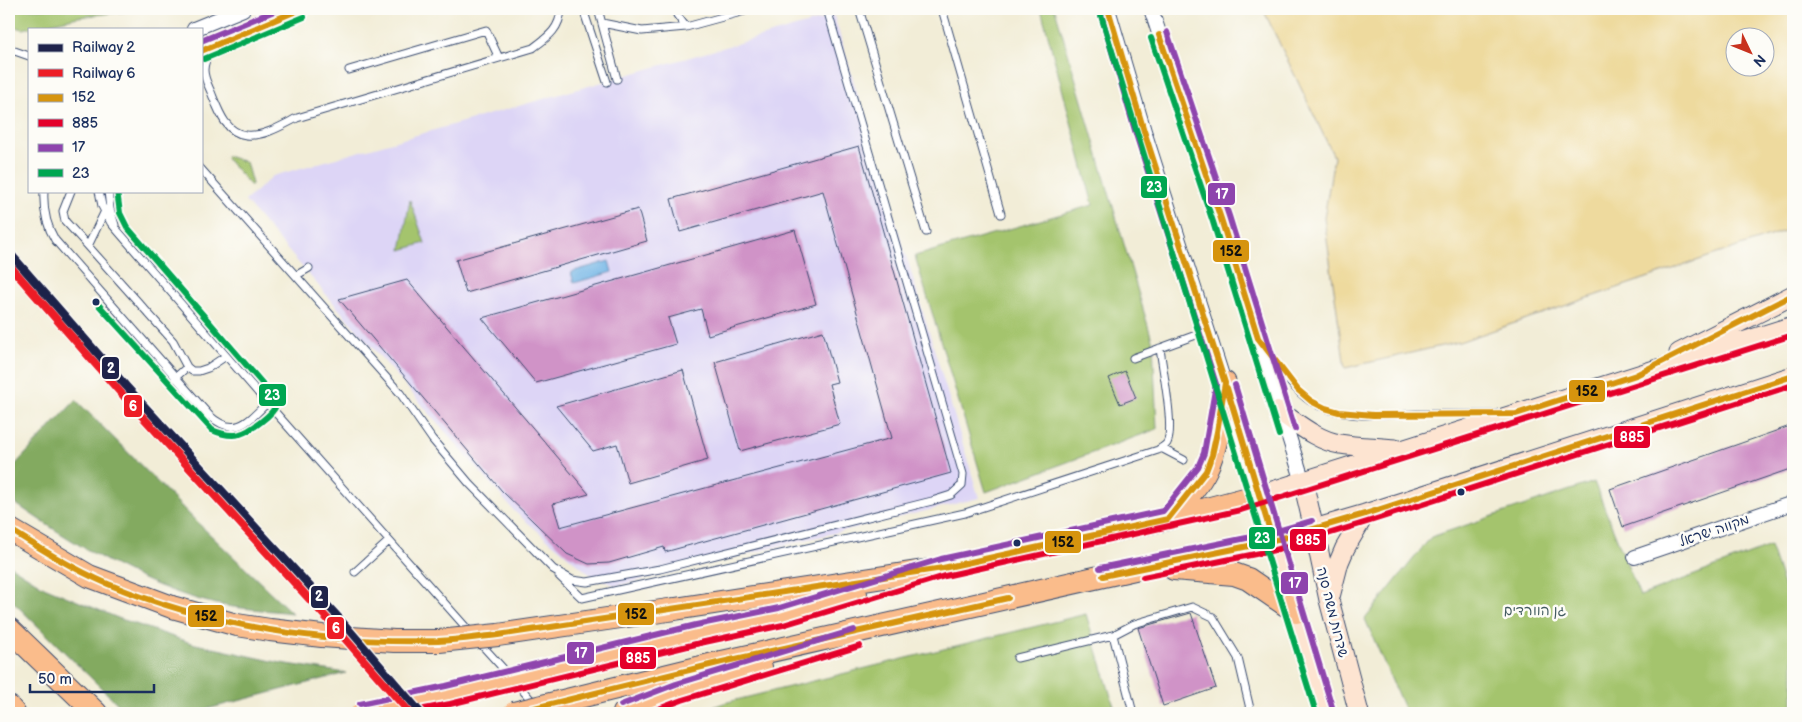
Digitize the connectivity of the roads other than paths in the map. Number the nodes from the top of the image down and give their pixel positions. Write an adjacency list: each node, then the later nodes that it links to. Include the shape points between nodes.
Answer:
1 (243, 9): 15 (street)
2 (302, 9): 16 (street)
3 (560, 9): 20 (lane, via 557,27 547,38 533,48)
4 (584, 9): 23 (lane)
5 (598, 9): 13 (lane)
6 (675, 9): 14 (lane)
7 (752, 9): 14 (lane)
8 (827, 9): 66 (lane, via 961,466 962,485 951,495 932,501 660,569 587,582 572,580)
9 (859, 9): 32 (lane)
10 (942, 9): 30 (lane)
11 (1108, 9): 38 (street)
12 (1151, 9): 39 (street)
13 (602, 23): 14 (lane, via 642,31); 22 (lane)
14 (686, 27)
15 (196, 28)
16 (217, 43): 18 (street); 20 (lane, via 206,58 205,77 226,124 245,135 269,132 297,118)
17 (9, 49): 19 (lane)
18 (202, 50)
19 (28, 56)
20 (499, 58): 21 (lane, via 486,30)
21 (349, 70)
22 (617, 79)
23 (607, 82)
24 (202, 170): 35 (lane)
25 (44, 192): 46 (lane, via 45,215 55,240)
26 (71, 192): 33 (lane, via 63,211 65,221)
27 (99, 192): 29 (lane)
28 (108, 192): 31 (lane)
29 (104, 213): 31 (lane); 33 (lane)
30 (1001, 214)
31 (119, 232): 41 (lane)
32 (926, 232)
33 (88, 246): 43 (lane, via 173,341)
34 (308, 268): 35 (lane)
35 (297, 275): 66 (lane, via 400,393 469,483)
36 (1793, 295): 44 (main road)
37 (1793, 326): 44 (main road)
38 (1207, 331): 40 (lane); 47 (street)
39 (1258, 338): 49 (street); 50 (lane, via 1310,401 1339,412 1373,415)
40 (1160, 348): 42 (lane); 51 (lane, via 1169,421 1167,443)
41 (226, 356): 43 (lane, via 199,371); 48 (lane)
42 (1133, 358)
43 (187, 367): 46 (lane)
44 (1636, 375): 50 (main road)
45 (1793, 376): 57 (main road)
46 (175, 378): 48 (lane, via 217,423 226,427 243,424)
47 (1225, 384): 55 (street); 58 (highway, via 1206,471)
48 (267, 404): 61 (lane)
49 (1280, 411): 52 (main road, via 1328,441); 54 (street)
50 (1516, 414): 52 (main road)
51 (1161, 448): 53 (lane); 66 (lane, via 964,513 582,598)
52 (1406, 449): 54 (main road)
53 (1184, 460)
54 (1302, 482): 55 (main road); 60 (main road, שדרות משה סנה)
55 (1260, 495): 58 (highway); 62 (main road)
56 (1793, 503): 63 (street, מקווה ישראל)
57 (1365, 514): 60 (main road); 68 (main road, via 1339,562)
58 (1168, 519): 65 (highway)
59 (9, 529): 65 (highway, bridge, via 89,576 172,607 237,625 394,641 440,641 498,635)
60 (1314, 529): 62 (main road); 68 (main road, שדרות משה סנה)
61 (389, 541): 67 (lane); 75 (lane)
62 (1273, 541): 64 (highway); 69 (main road)
63 (1635, 557)
64 (1148, 566): 69 (highway, via 1234,574 1248,579); 73 (highway, via 929,616)
65 (943, 568): 79 (highway, bridge, via 781,616)
66 (553, 569)
67 (355, 572)
68 (1329, 600): 84 (main road, שדרות משה סנה)
69 (1296, 612): 83 (main road)
70 (9, 630): 78 (highway)
71 (1113, 636): 72 (lane); 81 (lane); 82 (lane, via 1134,624 1192,607 1213,617 1238,658)
72 (1017, 658)
73 (728, 669): 75 (highway, bridge); 80 (highway)
74 (9, 708): 77 (highway)
75 (518, 708): 76 (lane)
76 (542, 712)
77 (14, 713)
78 (96, 713)
79 (362, 713)
80 (624, 713)
81 (1133, 713)
82 (1251, 713)
83 (1325, 713)
84 (1360, 713)

